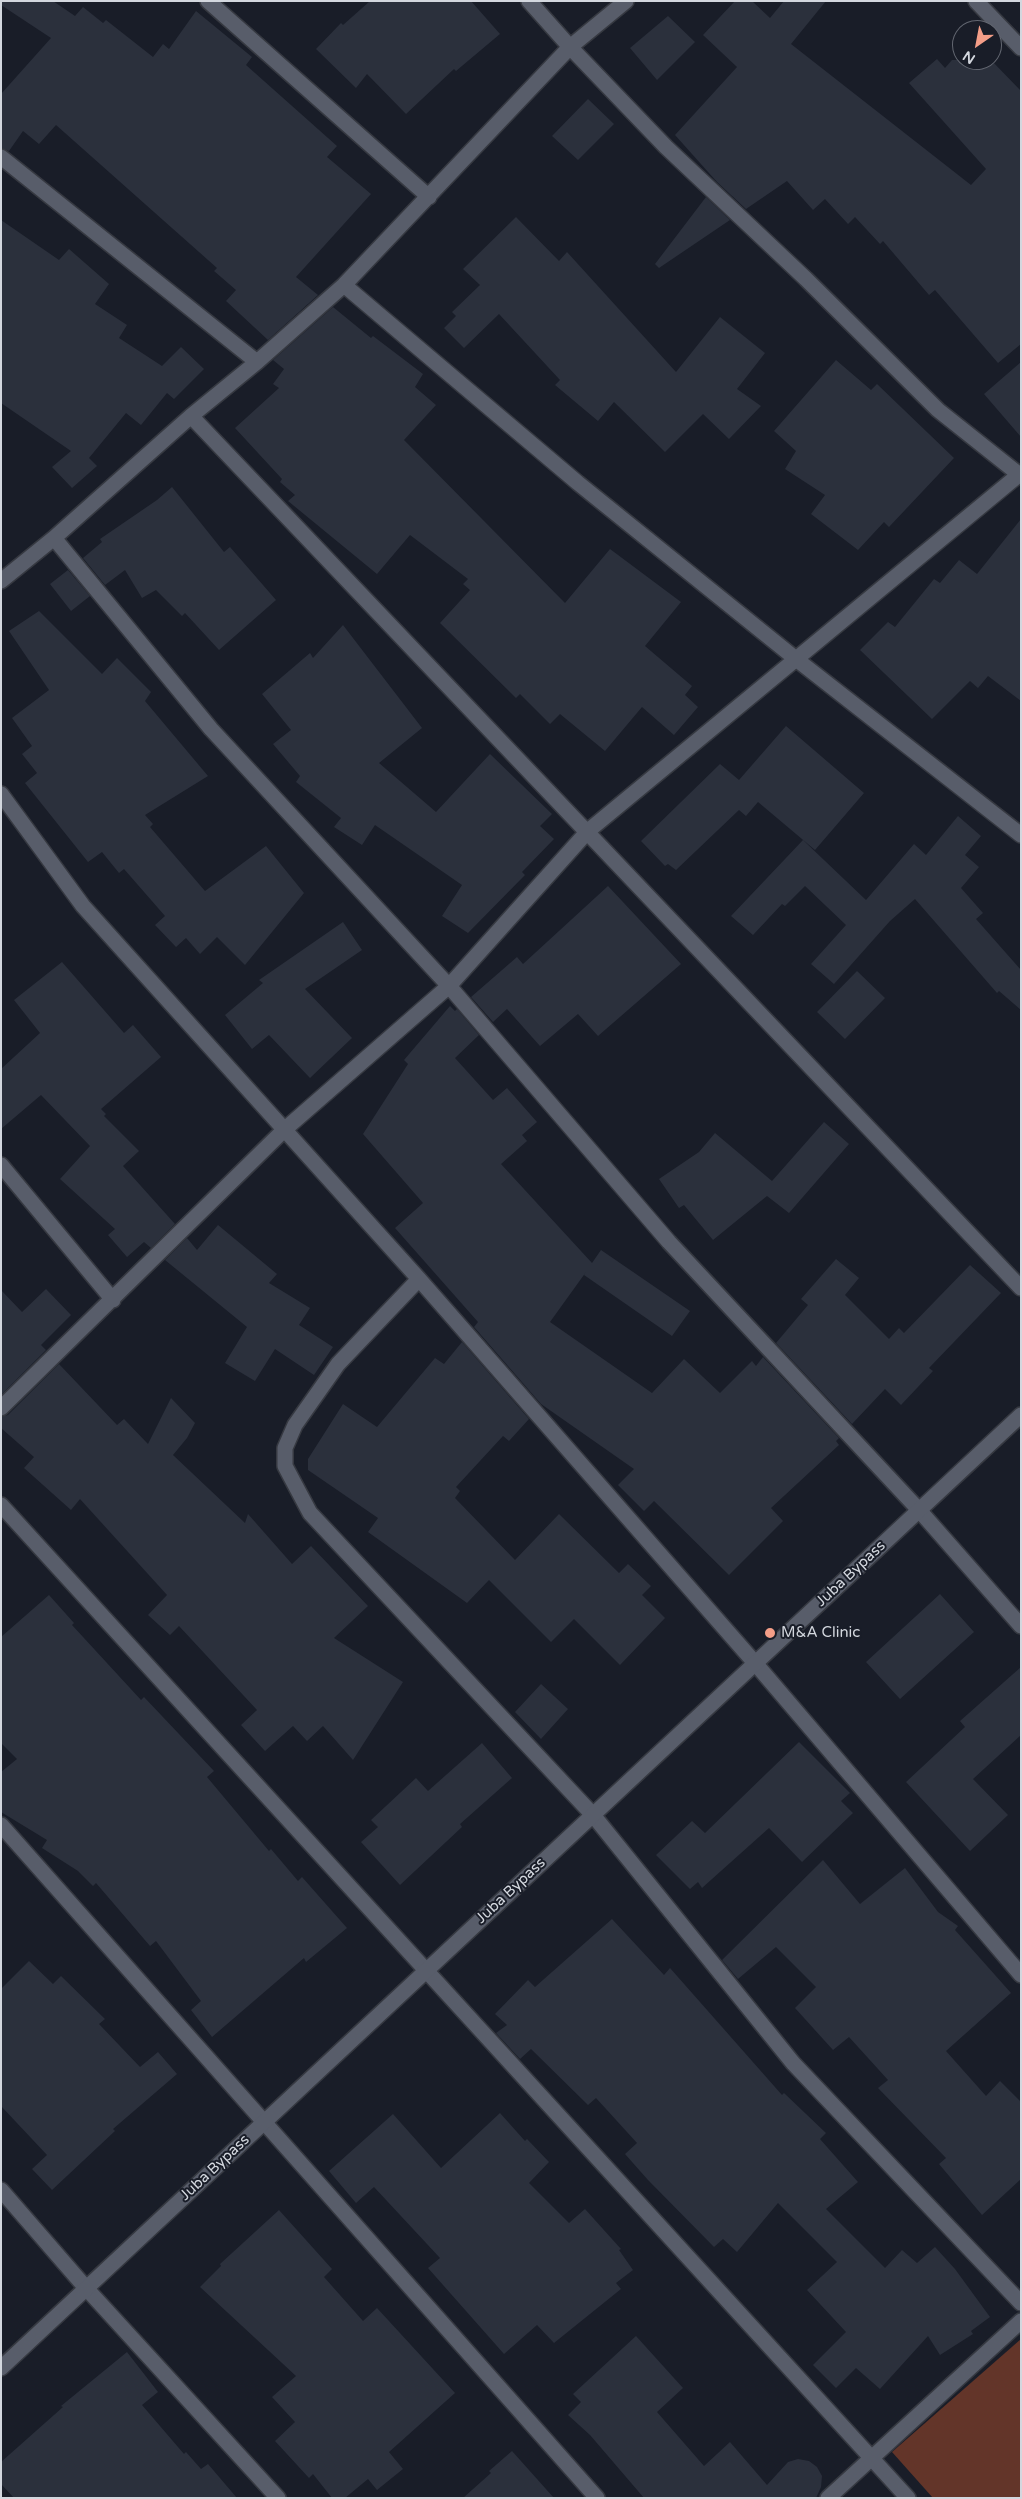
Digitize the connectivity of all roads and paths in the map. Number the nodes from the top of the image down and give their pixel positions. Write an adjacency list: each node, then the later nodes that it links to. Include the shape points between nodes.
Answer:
1 (208, 1): 8 (street)
2 (530, 1): 5 (street)
3 (626, 1): 5 (street)
4 (976, 1): 6 (street)
5 (570, 47): 8 (street); 12 (street, via 666,147 938,410)
6 (1021, 48)
7 (1, 157): 10 (street)
8 (429, 197): 9 (street)
9 (344, 284): 10 (street); 15 (street, via 578,483)
10 (257, 362): 11 (street)
11 (191, 416): 13 (street); 17 (street)
12 (1020, 475): 15 (street)
13 (54, 538): 14 (street); 19 (street, via 211,729)
14 (1, 581)
15 (796, 659): 17 (street); 18 (street)
16 (1, 794): 20 (street, via 82,906)
17 (588, 830): 19 (street); 23 (street)
18 (1021, 835)
19 (449, 986): 20 (street); 28 (street, via 669,1242)
20 (284, 1130): 22 (street); 24 (street)
21 (1, 1165): 24 (street)
22 (419, 1279): 30 (street); 31 (street, via 338,1364 295,1426 285,1448 285,1466 310,1513)
23 (1021, 1288)
24 (113, 1300): 25 (street)
25 (1, 1408)
26 (1021, 1415): 28 (street, Juba Bypass)
27 (1, 1505): 33 (street)
28 (919, 1510): 29 (street); 30 (street, Juba Bypass)
29 (1021, 1626)
30 (755, 1663): 31 (street, Juba Bypass); 34 (street)
31 (593, 1815): 33 (street, Juba Bypass); 38 (street, via 793,2063)
32 (1, 1825): 35 (street)
33 (427, 1970): 35 (street, Juba Bypass); 41 (street)
34 (1021, 1975)
35 (264, 2122): 37 (street, Juba Bypass); 43 (street)
36 (1, 2190): 37 (street)
37 (86, 2288): 40 (street, Juba Bypass); 42 (street)
38 (1021, 2303)
39 (1021, 2321): 41 (street)
40 (1, 2368)
41 (871, 2458): 44 (street); 45 (street)
42 (278, 2498)
43 (598, 2498)
44 (828, 2498)
45 (908, 2498)

